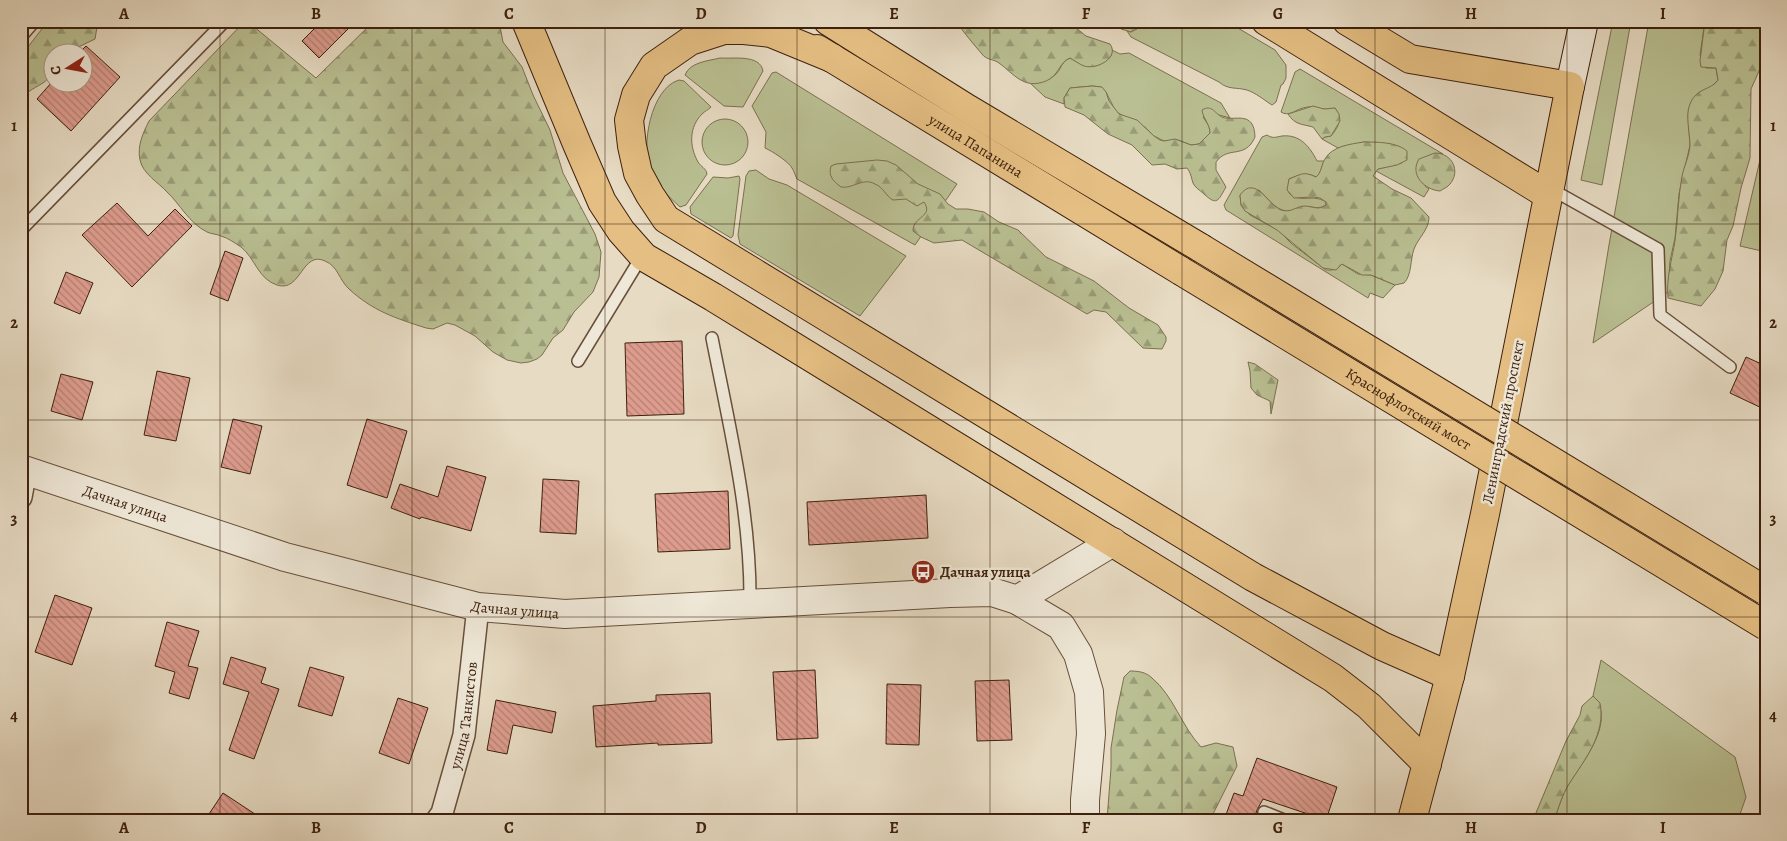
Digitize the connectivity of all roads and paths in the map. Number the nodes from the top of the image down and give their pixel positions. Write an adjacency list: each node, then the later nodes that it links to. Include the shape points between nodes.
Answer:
1 (28, 21): 9 (street)
2 (225, 21): 13 (lane)
3 (526, 21): 15 (main road, via 602,202)
4 (771, 21): 10 (main road, улица Папанина)
5 (1266, 21): 12 (main road)
6 (1346, 21): 11 (main road, via 1410,59)
7 (1584, 21): 11 (street, Ленинградский проспект)
8 (835, 24): 14 (main road, улица Папанина, via 968,109)
9 (21, 29)
10 (832, 58): 16 (main road, улица Папанина); 28 (main road, via 771,33 724,30 690,41 654,66 636,95 629,120 638,173 666,219 1253,578 1382,646)
11 (1570, 86): 12 (main road, Ленинградский проспект)
12 (1549, 191): 19 (lane, via 1658,249 1660,315); 28 (main road, Ленинградский проспект)
13 (21, 230)
14 (1201, 248): 23 (main road, Краснофлотский мост, bridge)
15 (644, 257): 18 (lane); 22 (main road, via 713,296)
16 (1181, 271): 27 (main road, Краснофлотский мост, bridge)
17 (712, 338): 25 (lane, via 740,481 750,573)
18 (578, 361)
19 (1730, 367)
20 (24, 470): 21 (street); 26 (street, Дачная улица, via 285,557)
21 (21, 497)
22 (1113, 542): 24 (street); 29 (main road, via 1333,678 1369,706)
23 (1766, 591)
24 (1018, 600): 25 (street, Дачная улица, via 992,592 967,592); 32 (street, Дачная улица, via 1060,626 1078,654 1090,692 1091,734)
25 (750, 604): 26 (street, Дачная улица, via 565,614)
26 (478, 607): 31 (street, улица Танкистов, via 464,735 442,813)
27 (1766, 626)
28 (1450, 676): 29 (main road, Ленинградский проспект)
29 (1427, 764): 34 (main road, Ленинградский проспект)
30 (1264, 812): 33 (lane)
31 (437, 820)
32 (1085, 820)
33 (1284, 820)
34 (1412, 820)

